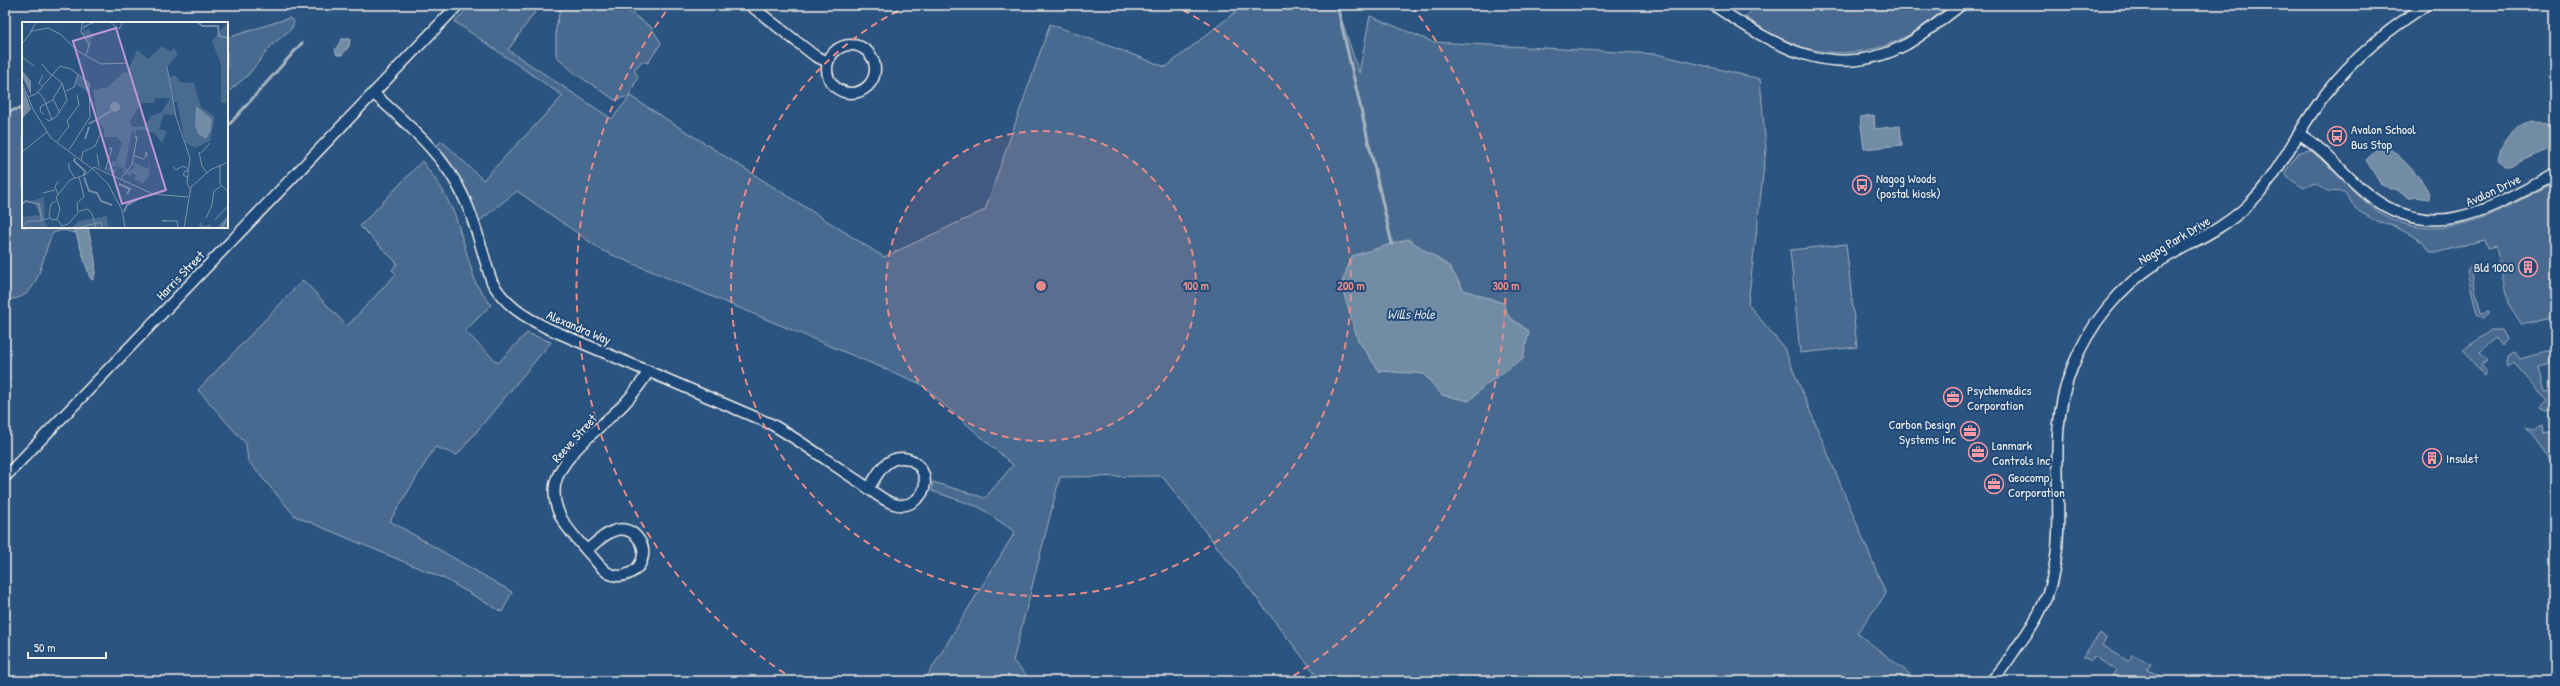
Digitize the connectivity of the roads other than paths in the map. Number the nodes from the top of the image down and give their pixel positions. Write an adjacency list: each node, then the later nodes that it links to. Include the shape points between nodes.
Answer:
1 (458, 5): 7 (street, Harris Street)
2 (750, 5): 6 (street, via 811,53)
3 (1713, 5): 4 (street, via 1776,44 1801,54 1840,61 1866,58 1893,50 1921,35)
4 (1962, 5)
5 (2426, 5): 8 (street, Nagog Park Drive, via 2387,32 2344,72 2320,100)
6 (828, 62): 6 (street, via 829,78 835,87 844,92 860,92 869,86 874,76 875,66 872,57 861,47 842,47)
7 (373, 93): 10 (street, Alexandra Way, via 422,138 449,171 468,206 492,282 507,304 547,328); 11 (street, Harris Street)
8 (2299, 134): 9 (street, Avalon Drive, via 2320,148 2370,196 2390,209 2415,217 2447,220 2478,213); 14 (street, Nagog Park Drive, via 2272,178 2255,199 2220,228 2157,263 2134,280 2102,314 2085,340 2068,379 2058,420 2057,545 2052,582 2037,619 2001,672)
9 (2555, 174)
10 (649, 371): 12 (street, Alexandra Way, via 771,424); 13 (street, Reeve Street, via 624,403 570,458 557,478 557,510 565,525)
11 (5, 477)
12 (869, 488): 12 (street, Alexandra Way, via 893,504 908,504 917,499 923,490 924,475 916,462 896,458 883,466)
13 (587, 550): 13 (street, Reeve Street, via 603,569 617,576 627,575 636,570 643,556 640,541 624,530 610,532)
14 (1991, 681)

